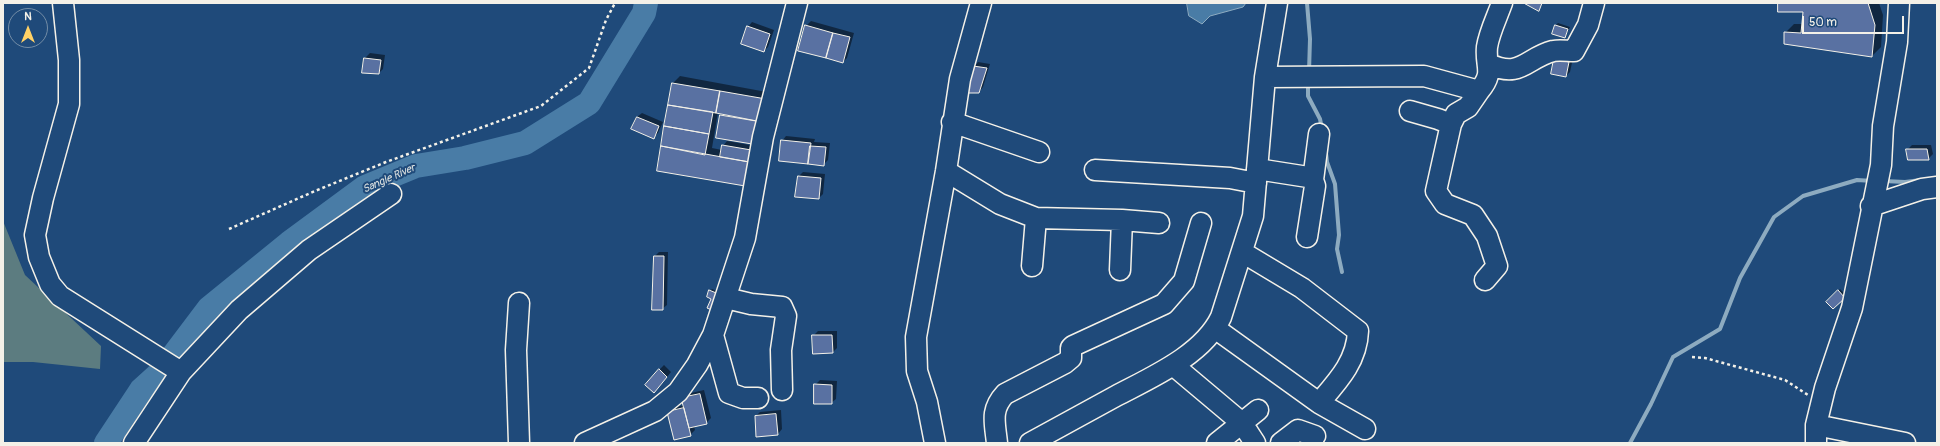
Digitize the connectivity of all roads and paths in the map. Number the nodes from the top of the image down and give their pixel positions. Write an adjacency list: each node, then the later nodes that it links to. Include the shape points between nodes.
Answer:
1 (63, 3): 40 (street, via 69,60 69,104 35,235 39,257 50,284 60,296)
2 (615, 3): 28 (path, via 606,20 589,68 541,106 386,162)
3 (797, 3): 34 (street, via 763,138 745,238)
4 (981, 3): 13 (street, via 960,79)
5 (1277, 3): 10 (street)
6 (1502, 3): 9 (street, via 1487,48)
7 (1594, 3): 9 (street, via 1588,25 1574,51 1553,51 1515,69 1499,69)
8 (1899, 3): 23 (street, via 1897,42 1883,126 1881,165)
9 (1489, 64): 11 (street, via 1487,81)
10 (1265, 77): 11 (street, via 1424,76); 19 (street)
11 (1479, 91): 14 (street, via 1468,107 1456,114)
12 (1410, 111): 14 (street)
13 (952, 122): 16 (street); 18 (street)
14 (1451, 124): 33 (street, via 1436,191 1445,204 1473,215 1487,236 1497,266)
15 (1319, 134): 20 (street)
16 (1039, 152)
17 (1095, 170): 19 (street, via 1230,178)
18 (946, 171): 24 (street, via 1000,204); 53 (street, via 916,337 917,371 927,402)
19 (1257, 176): 20 (street, via 1308,177); 30 (street, via 1253,216)
20 (1313, 180): 29 (street, via 1315,186)
21 (1937, 188): 23 (street)
22 (391, 194): 40 (street, via 303,255 239,310)
23 (1874, 198): 41 (street, via 1852,308)
24 (1036, 218): 25 (street); 31 (street)
25 (1122, 220): 26 (street); 32 (street)
26 (1159, 223)
27 (1201, 223): 54 (street, via 1184,281 1170,299 1073,346 1071,358 1065,363 1005,394 997,402 994,410)
28 (229, 229)
29 (1307, 237)
30 (1242, 252): 36 (street); 44 (street, via 1302,288 1358,331 1345,374)
31 (1032, 266)
32 (1120, 270)
33 (1484, 280)
34 (726, 298): 37 (street); 42 (street, via 782,307 786,316 781,350)
35 (519, 303): 51 (street, via 516,350)
36 (1216, 329): 39 (street); 44 (street)
37 (713, 335): 43 (street, via 729,393 742,398); 52 (street, via 697,365 678,392 655,411)
38 (1692, 357): 41 (path, via 1705,358 1785,380 1807,395)
39 (1173, 365): 46 (street); 55 (street)
40 (180, 372): 50 (street)
41 (1825, 388): 48 (street)
42 (782, 390)
43 (758, 398)
44 (1319, 403): 47 (street)
45 (1258, 410): 46 (street)
46 (1242, 423): 56 (street); 57 (street)
47 (1365, 429)
48 (1816, 434): 59 (street)
49 (1315, 436): 58 (street, via 1298,430)
50 (134, 443)
51 (519, 443)
52 (585, 443)
53 (935, 443)
54 (997, 443)
55 (1030, 443)
56 (1217, 443)
57 (1255, 443)
58 (1281, 443)
59 (1905, 443)

